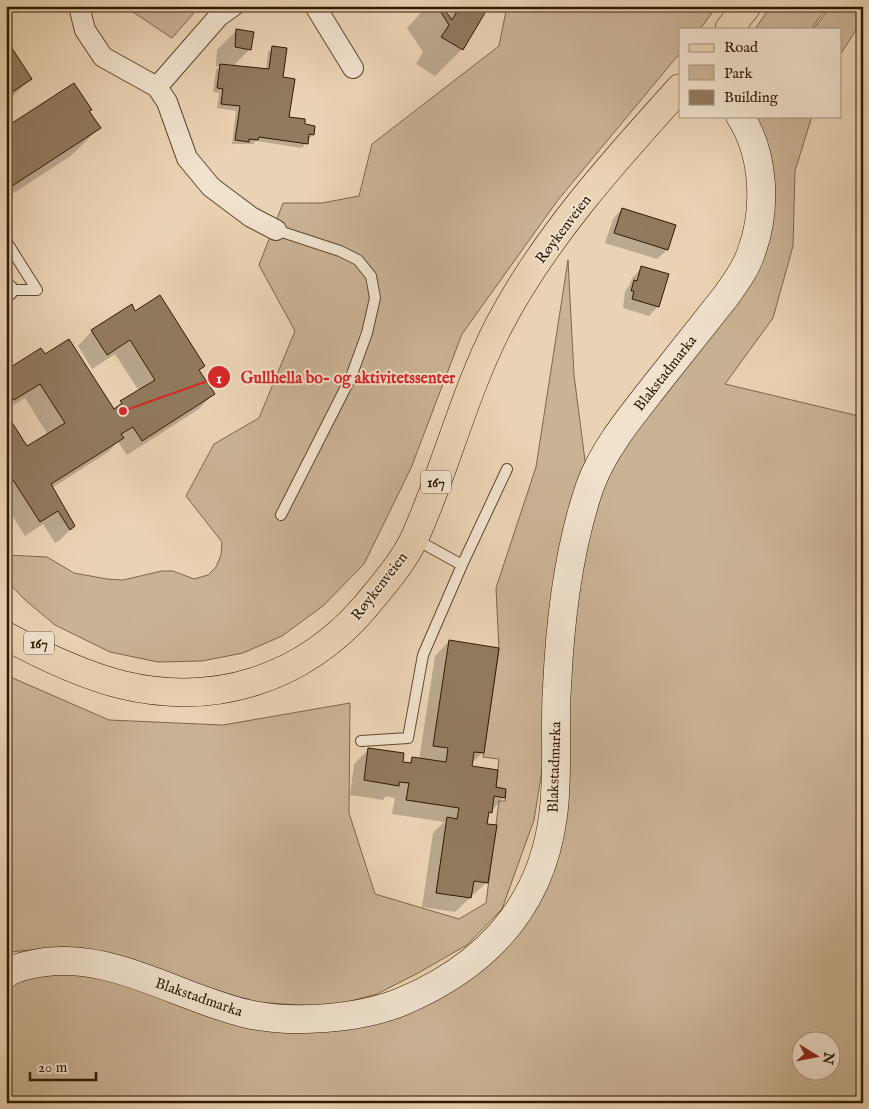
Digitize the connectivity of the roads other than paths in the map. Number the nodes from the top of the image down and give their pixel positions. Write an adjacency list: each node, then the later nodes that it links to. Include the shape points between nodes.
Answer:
1 (79, 6): 7 (street, via 85,30 102,57)
2 (233, 6): 7 (street, via 219,16)
3 (315, 6): 6 (street)
4 (747, 6): 5 (main road)
5 (731, 28)
6 (353, 68)
7 (157, 87): 10 (street, via 167,102 186,158 211,186 251,217)
8 (679, 89): 15 (main road, Røykenveien / 167, via 604,175 516,296 485,356)
9 (741, 118): 21 (main road, Blakstadmarka, via 760,164 761,198 751,253 726,296 614,440 591,484 566,584 557,686 553,816 539,872 513,921 489,948 426,991 395,1004 320,1018 287,1019 219,1007 121,970 93,963 40,962)
10 (276, 230): 14 (lane, via 358,260 371,276 375,298 367,333 351,377)
11 (6, 241): 12 (lane, via 37,290)
12 (7, 289)
13 (507, 469): 16 (lane)
14 (281, 515)
15 (414, 538): 16 (lane); 19 (main road, Røykenveien / 167, via 386,582 353,620 333,640 281,673 248,685 175,692 122,685)
16 (462, 566): 20 (lane, via 422,655 408,738)
17 (6, 619): 19 (main road, Røykenveien / 167)
18 (6, 636): 19 (main road, Røykenveien / 167)
19 (71, 667)
20 (361, 741)
21 (9, 969)

